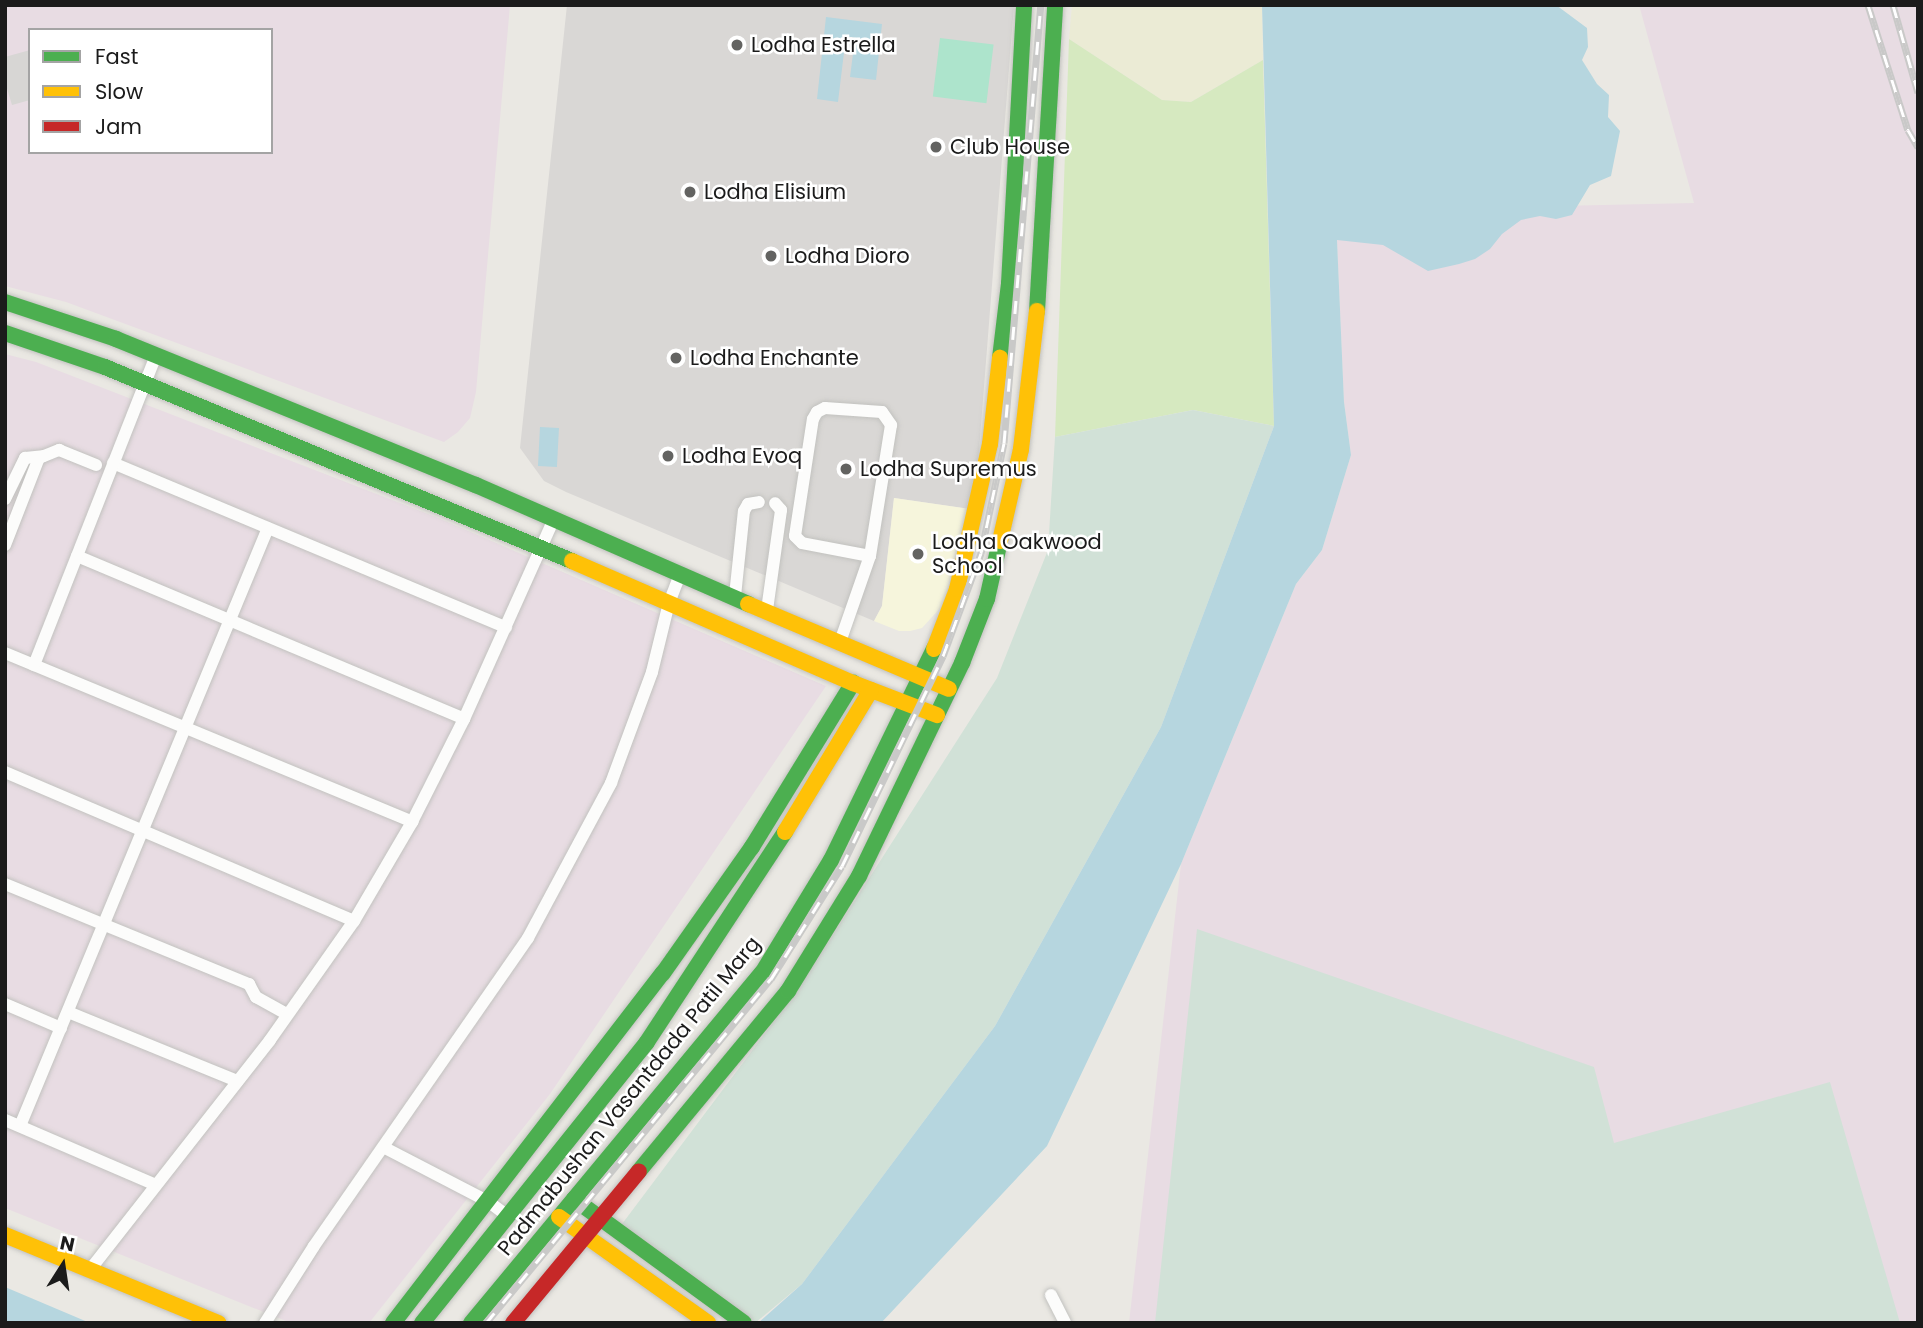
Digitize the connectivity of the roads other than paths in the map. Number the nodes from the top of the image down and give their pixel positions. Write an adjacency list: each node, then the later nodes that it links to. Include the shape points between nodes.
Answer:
1 (1024, 5): 28 (main road, Padmabushan Vasantdada Patil Marg, via 1009,284 990,444 957,589)
2 (1055, 5): 30 (main road, via 1040,287 1021,449 987,599)
3 (5, 302): 5 (main road)
4 (5, 333): 6 (main road)
5 (156, 355): 6 (street); 13 (main road, via 476,485)
6 (145, 383): 8 (street); 16 (main road)
7 (43, 456): 9 (street, via 59,450); 10 (street, via 25,458); 15 (street)
8 (113, 463): 14 (street); 17 (street)
9 (96, 465)
10 (5, 499)
11 (759, 502): 20 (street, via 748,504 744,512)
12 (775, 503): 22 (street, via 781,510)
13 (552, 521): 16 (street); 19 (main road)
14 (268, 528): 23 (street); 24 (street)
15 (5, 545)
16 (541, 549): 21 (main road); 24 (street)
17 (77, 556): 23 (street); 27 (street)
18 (870, 556): 18 (street, via 802,543 795,536 813,419 825,408 883,412 891,425); 25 (street)
19 (680, 575): 20 (main road); 21 (street)
20 (735, 596): 22 (main road)
21 (669, 603): 29 (main road); 53 (street, via 652,673 611,783 528,938)
22 (768, 610): 25 (main road)
23 (230, 621): 34 (street); 35 (street)
24 (506, 627): 34 (street)
25 (840, 642): 28 (main road)
26 (5, 653): 27 (street)
27 (34, 666): 35 (street)
28 (920, 676): 30 (main road); 32 (main road, Padmabushan Vasantdada Patil Marg)
29 (853, 683): 31 (main road); 39 (main road)
30 (949, 689): 33 (main road)
31 (871, 690): 32 (main road); 40 (main road)
32 (907, 703): 33 (main road); 55 (main road, Padmabushan Vasantdada Patil Marg, via 831,860 762,973)
33 (937, 715): 59 (main road, via 859,876 788,991)
34 (464, 719): 37 (street)
35 (185, 728): 37 (street); 38 (street)
36 (5, 772): 38 (street)
37 (412, 822): 42 (street)
38 (145, 831): 42 (street); 43 (street)
39 (752, 847): 40 (main road); 47 (main road)
40 (769, 859): 49 (main road)
41 (5, 884): 43 (street)
42 (354, 921): 46 (street)
43 (105, 926): 45 (street); 46 (street, via 249,984 256,997)
44 (5, 1004): 48 (street)
45 (68, 1012): 48 (street); 50 (street)
46 (287, 1014): 50 (street)
47 (624, 1025): 49 (main road); 56 (main road)
48 (61, 1028): 52 (street)
49 (647, 1042): 57 (main road)
50 (237, 1082): 54 (street)
51 (5, 1119): 52 (street)
52 (20, 1126): 54 (street)
53 (385, 1148): 56 (street); 66 (street)
54 (156, 1185): 62 (street)
55 (574, 1199): 58 (main road, Padmabushan Vasantdada Patil Marg); 59 (main road)
56 (489, 1202): 57 (street); 67 (main road)
57 (506, 1215): 68 (main road)
58 (559, 1217): 61 (main road); 69 (main road, Padmabushan Vasantdada Patil Marg)
59 (599, 1219): 61 (main road); 64 (main road)
60 (5, 1235): 62 (main road)
61 (584, 1236): 70 (main road); 71 (main road)
62 (89, 1271): 65 (main road)
63 (1051, 1295): 72 (street)
64 (743, 1322)
65 (219, 1323)
66 (265, 1323)
67 (393, 1323)
68 (422, 1323)
69 (471, 1323)
70 (513, 1323)
71 (708, 1323)
72 (1065, 1323)

